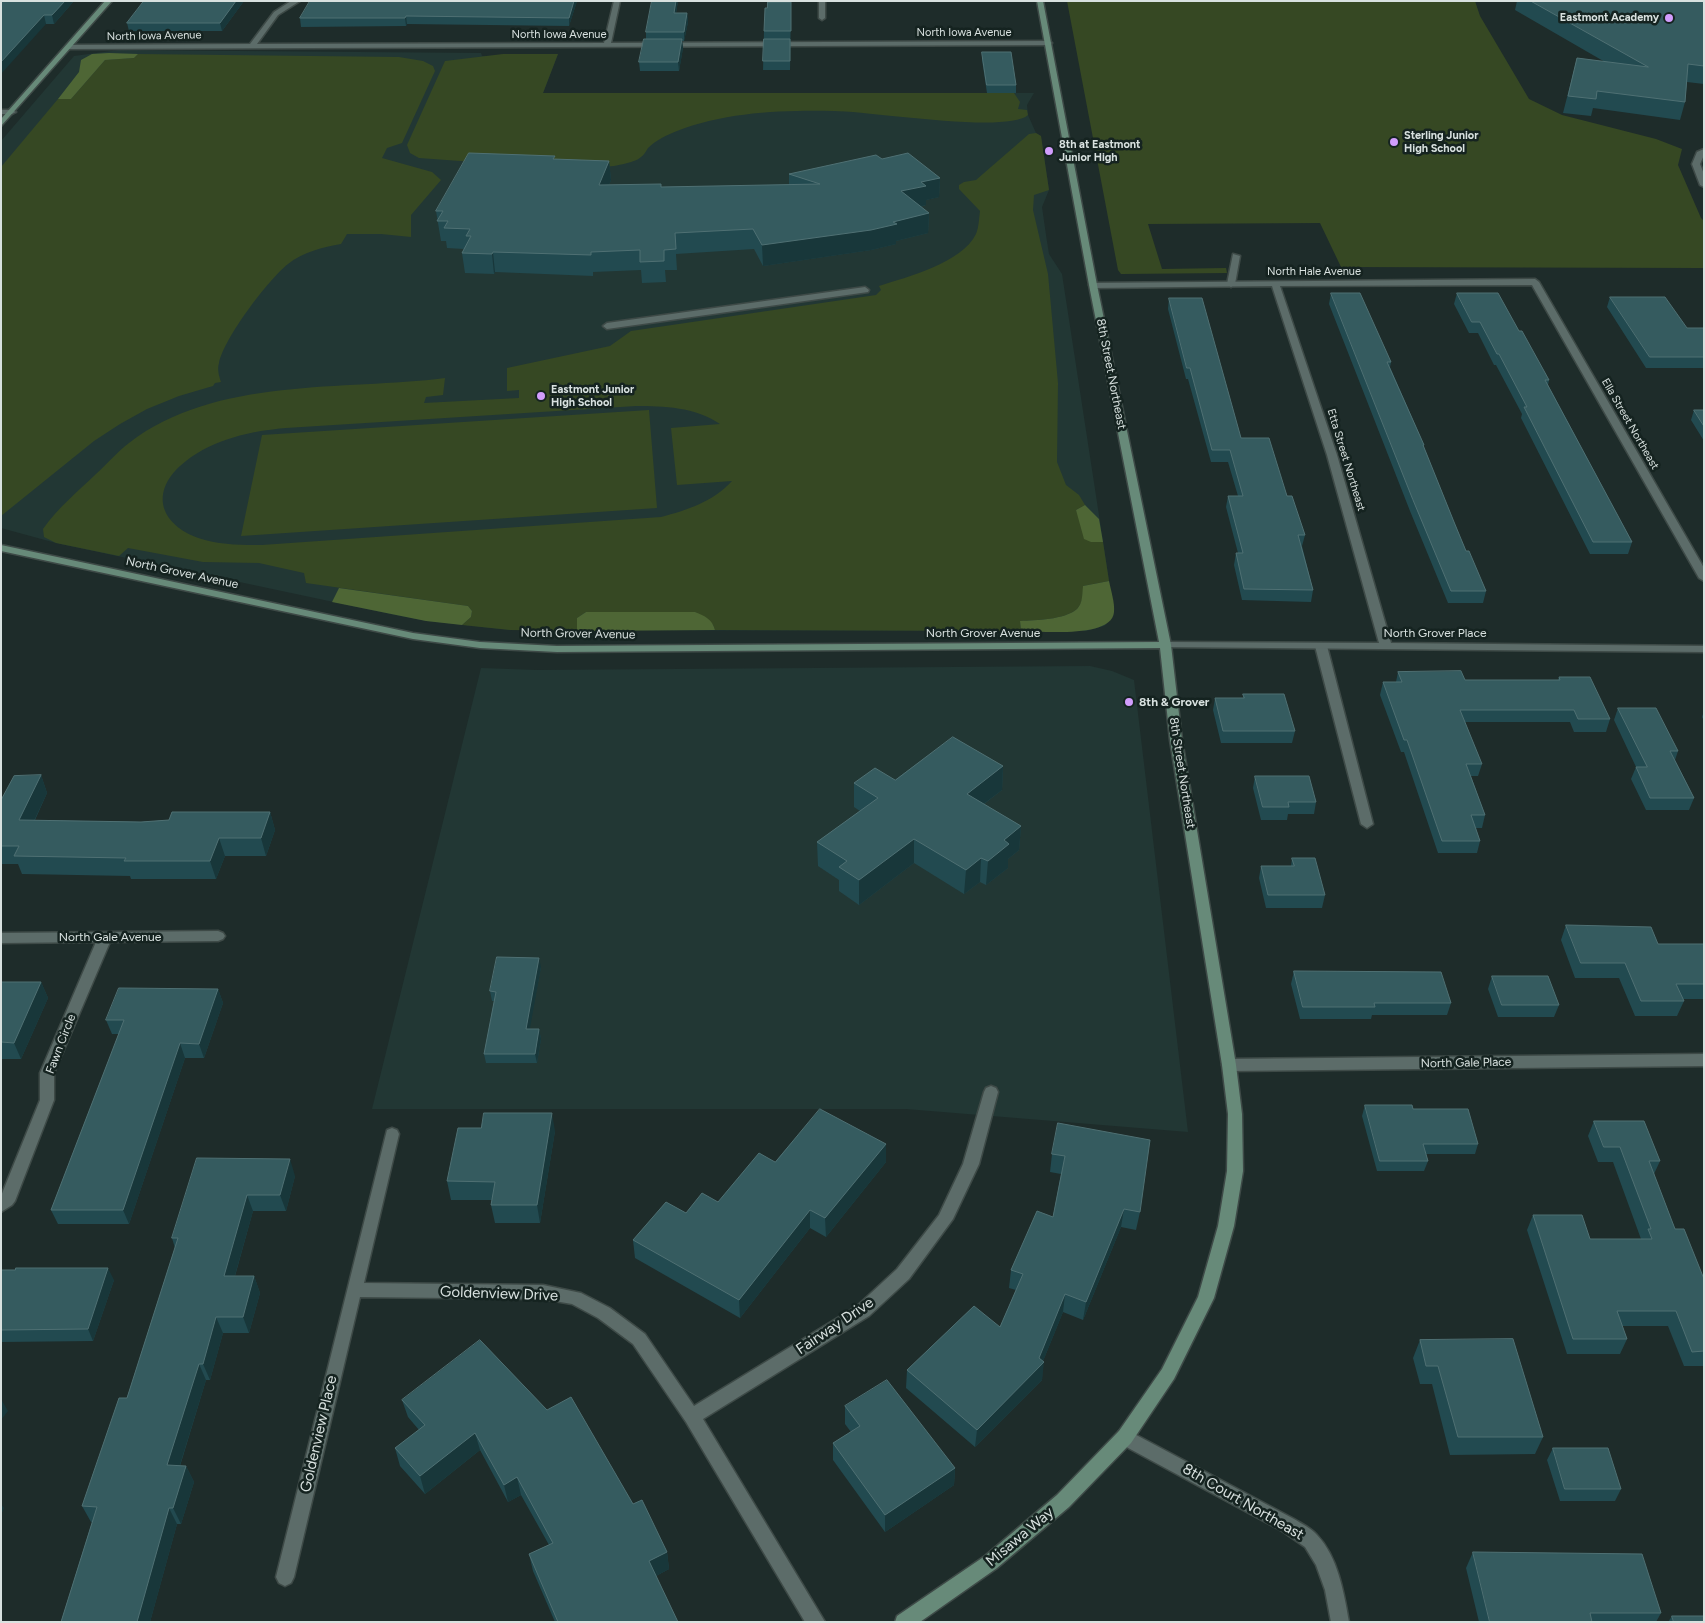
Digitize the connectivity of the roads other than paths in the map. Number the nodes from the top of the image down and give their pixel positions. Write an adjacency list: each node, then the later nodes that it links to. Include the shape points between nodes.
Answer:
1 (109, 1): 10 (street)
2 (296, 1): 8 (street, via 275,12)
3 (617, 1): 9 (street)
4 (822, 1): 6 (street)
5 (1040, 1): 7 (street, 8th Street Northeast)
6 (822, 18)
7 (1049, 43): 9 (street, North Iowa Avenue); 19 (street, 8th Street Northeast)
8 (253, 45): 9 (street, North Iowa Avenue); 10 (street, North Iowa Avenue)
9 (607, 45)
10 (69, 48): 12 (street)
11 (1, 112): 12 (street)
12 (12, 112): 13 (street)
13 (1, 124)
14 (1704, 151): 15 (street, via 1696,164)
15 (1704, 185)
16 (1236, 256): 20 (street)
17 (1535, 282): 18 (street, North Hale Avenue); 24 (street, Ella Street Northeast)
18 (1275, 283): 20 (street, North Hale Avenue); 27 (street, Etta Street Northeast, via 1332,455)
19 (1093, 284): 20 (street, North Hale Avenue); 25 (street, 8th Street Northeast)
20 (1231, 284)
21 (866, 290): 22 (street)
22 (607, 326)
23 (1, 548): 25 (street, North Grover Avenue, via 414,636 480,645 557,649)
24 (1704, 578)
25 (1165, 646): 26 (street, North Grover Place); 34 (street, 8th Street Northeast, via 1176,740)
26 (1321, 646): 27 (street, North Grover Place); 29 (street)
27 (1386, 646): 28 (street, North Grover Place)
28 (1704, 649)
29 (1367, 824)
30 (218, 936): 31 (street, North Gale Avenue)
31 (104, 937): 32 (street, North Gale Avenue); 37 (street, Fawn Circle, via 47,1073 47,1100 7,1201)
32 (1, 938)
33 (1704, 1060): 34 (street, North Gale Place)
34 (1229, 1065): 40 (street, 8th Street Northeast, via 1235,1114 1235,1171 1226,1226 1206,1298 1168,1374)
35 (991, 1092): 39 (street, Fairway Drive, via 971,1164 960,1187 944,1219 903,1274 863,1311)
36 (392, 1134): 38 (street)
37 (1, 1206)
38 (354, 1290): 39 (street, Goldenview Drive, via 543,1292 575,1298 604,1312 639,1339); 41 (street, Goldenview Place)
39 (692, 1417): 42 (street, Goldenview Drive)
40 (1125, 1437): 43 (street, Misawa Way, via 1063,1501 991,1562); 44 (street, 8th Court Northeast, via 1288,1525 1310,1541 1325,1564)
41 (285, 1577)
42 (816, 1622)
43 (904, 1622)
44 (1340, 1622)

